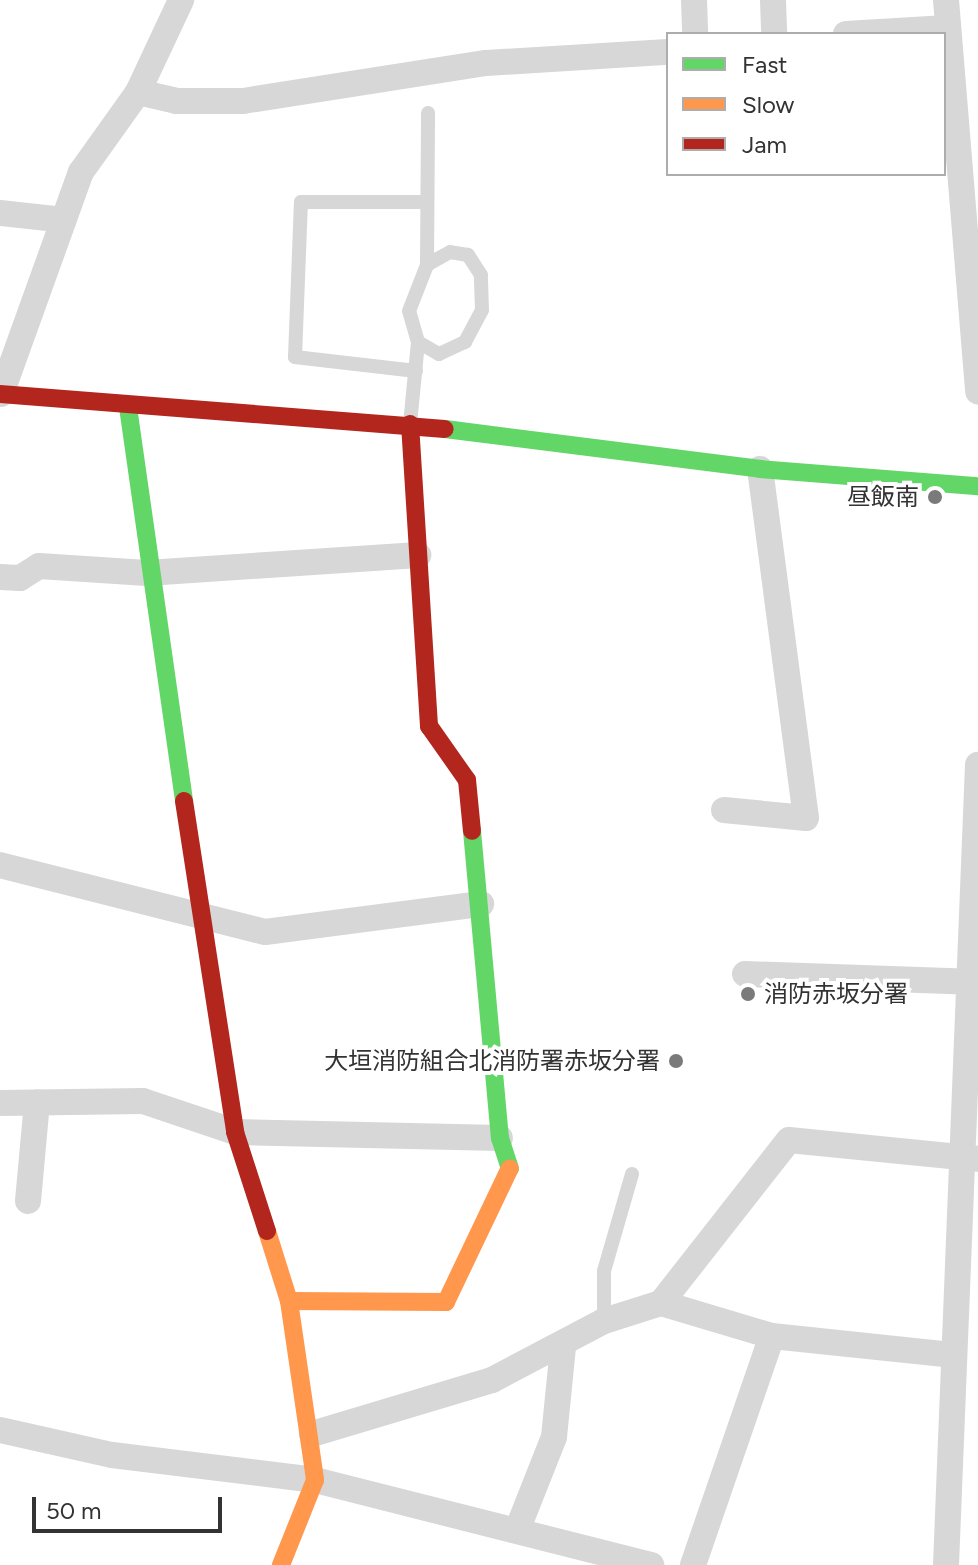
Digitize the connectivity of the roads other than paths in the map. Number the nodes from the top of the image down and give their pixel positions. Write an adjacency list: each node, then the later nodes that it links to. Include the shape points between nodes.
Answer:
1 (181, 0): 10 (street)
2 (694, 0): 6 (street)
3 (773, 0): 7 (street)
4 (946, 0): 5 (street)
5 (947, 28): 8 (street); 12 (street)
6 (695, 32)
7 (774, 32)
8 (880, 32)
9 (666, 52): 10 (street, via 486,63 243,101 176,101)
10 (138, 92): 15 (street, via 81,172)
11 (428, 113): 13 (lane)
12 (951, 167): 17 (street)
13 (427, 202): 16 (lane); 19 (lane, via 301,202 295,357)
14 (0, 213): 15 (street)
15 (64, 220): 21 (street)
16 (427, 265): 18 (lane, via 409,311); 18 (lane, via 450,252 468,255 481,275 482,310 465,342 439,354)
17 (974, 316): 20 (street)
18 (418, 342): 19 (lane)
19 (416, 371): 23 (lane)
20 (978, 392)
21 (1, 394): 22 (street)
22 (128, 407): 23 (street); 27 (street)
23 (410, 424): 24 (street); 26 (street)
24 (760, 469): 25 (street); 30 (street, via 806,818)
25 (978, 486)
26 (418, 555): 27 (street); 32 (street, via 429,726 467,780)
27 (147, 573): 28 (street, via 39,566 20,578); 33 (street)
28 (0, 577)
29 (978, 765): 34 (street)
30 (724, 810)
31 (0, 865): 33 (street)
32 (481, 904): 33 (street, via 265,932); 40 (street)
33 (197, 915): 39 (street)
34 (975, 944): 36 (street)
35 (745, 974): 36 (street)
36 (970, 982): 41 (street)
37 (37, 1102): 38 (street); 39 (street, via 143,1101); 43 (street)
38 (0, 1103)
39 (235, 1132): 40 (street); 44 (street)
40 (500, 1138): 44 (street, via 511,1173 446,1302)
41 (970, 1159): 45 (street, via 789,1140); 49 (street)
42 (632, 1174): 46 (lane, via 604,1271)
43 (28, 1201)
44 (289, 1301): 52 (street)
45 (661, 1303): 46 (street); 47 (street)
46 (604, 1321): 48 (street)
47 (772, 1336): 49 (street); 57 (street)
48 (563, 1347): 52 (street, via 492,1380); 54 (street, via 554,1437)
49 (954, 1355): 50 (street)
50 (966, 1385): 58 (street)
51 (0, 1430): 53 (street, via 112,1455)
52 (312, 1434): 53 (street)
53 (315, 1480): 54 (street); 55 (street)
54 (518, 1528): 56 (street)
55 (281, 1565)
56 (651, 1565)
57 (693, 1565)
58 (946, 1565)

